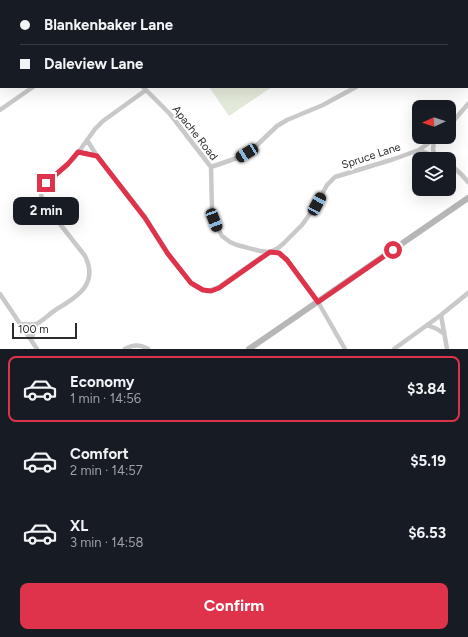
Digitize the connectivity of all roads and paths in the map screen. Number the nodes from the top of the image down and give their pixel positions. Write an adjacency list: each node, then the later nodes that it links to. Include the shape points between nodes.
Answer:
1 (32, 88): 5 (street)
2 (144, 88): 7 (street, via 103,121); 13 (street, Apache Road, via 170,114)
3 (354, 88): 13 (street, via 277,126 240,158)
4 (468, 104): 6 (street)
5 (0, 110)
6 (456, 118)
7 (87, 140): 10 (street); 12 (street, Spruce Lane)
8 (427, 144): 9 (street, Spruce Lane)
9 (419, 150): 11 (street); 17 (street, Spruce Lane, via 335,177 327,185 302,225 278,248)
10 (78, 152): 12 (street); 23 (street, via 46,183 41,195 45,205 85,256 89,276 85,287 77,296)
11 (425, 152)
12 (97, 156): 17 (street, Spruce Lane, via 145,218 168,254 197,288 208,291 216,289)
13 (211, 167): 17 (street, Apache Road, via 212,210 218,230 234,244)
14 (456, 169): 15 (street)
15 (468, 182)
16 (468, 198): 20 (street)
17 (270, 252): 20 (street, Apache Road, via 279,253 287,260)
18 (468, 293): 21 (street)
19 (0, 294): 22 (street)
20 (318, 302): 30 (street); 31 (street, Apache Road)
21 (441, 315): 24 (street); 25 (street)
22 (21, 324): 23 (street); 26 (street)
23 (36, 324): 26 (street)
24 (427, 325): 25 (street); 32 (street)
25 (443, 333): 33 (street)
26 (31, 340): 27 (street)
27 (37, 349)
28 (125, 349): 29 (street, via 138,345)
29 (148, 349)
30 (249, 349)
31 (344, 349)
32 (394, 349)
33 (447, 349)

